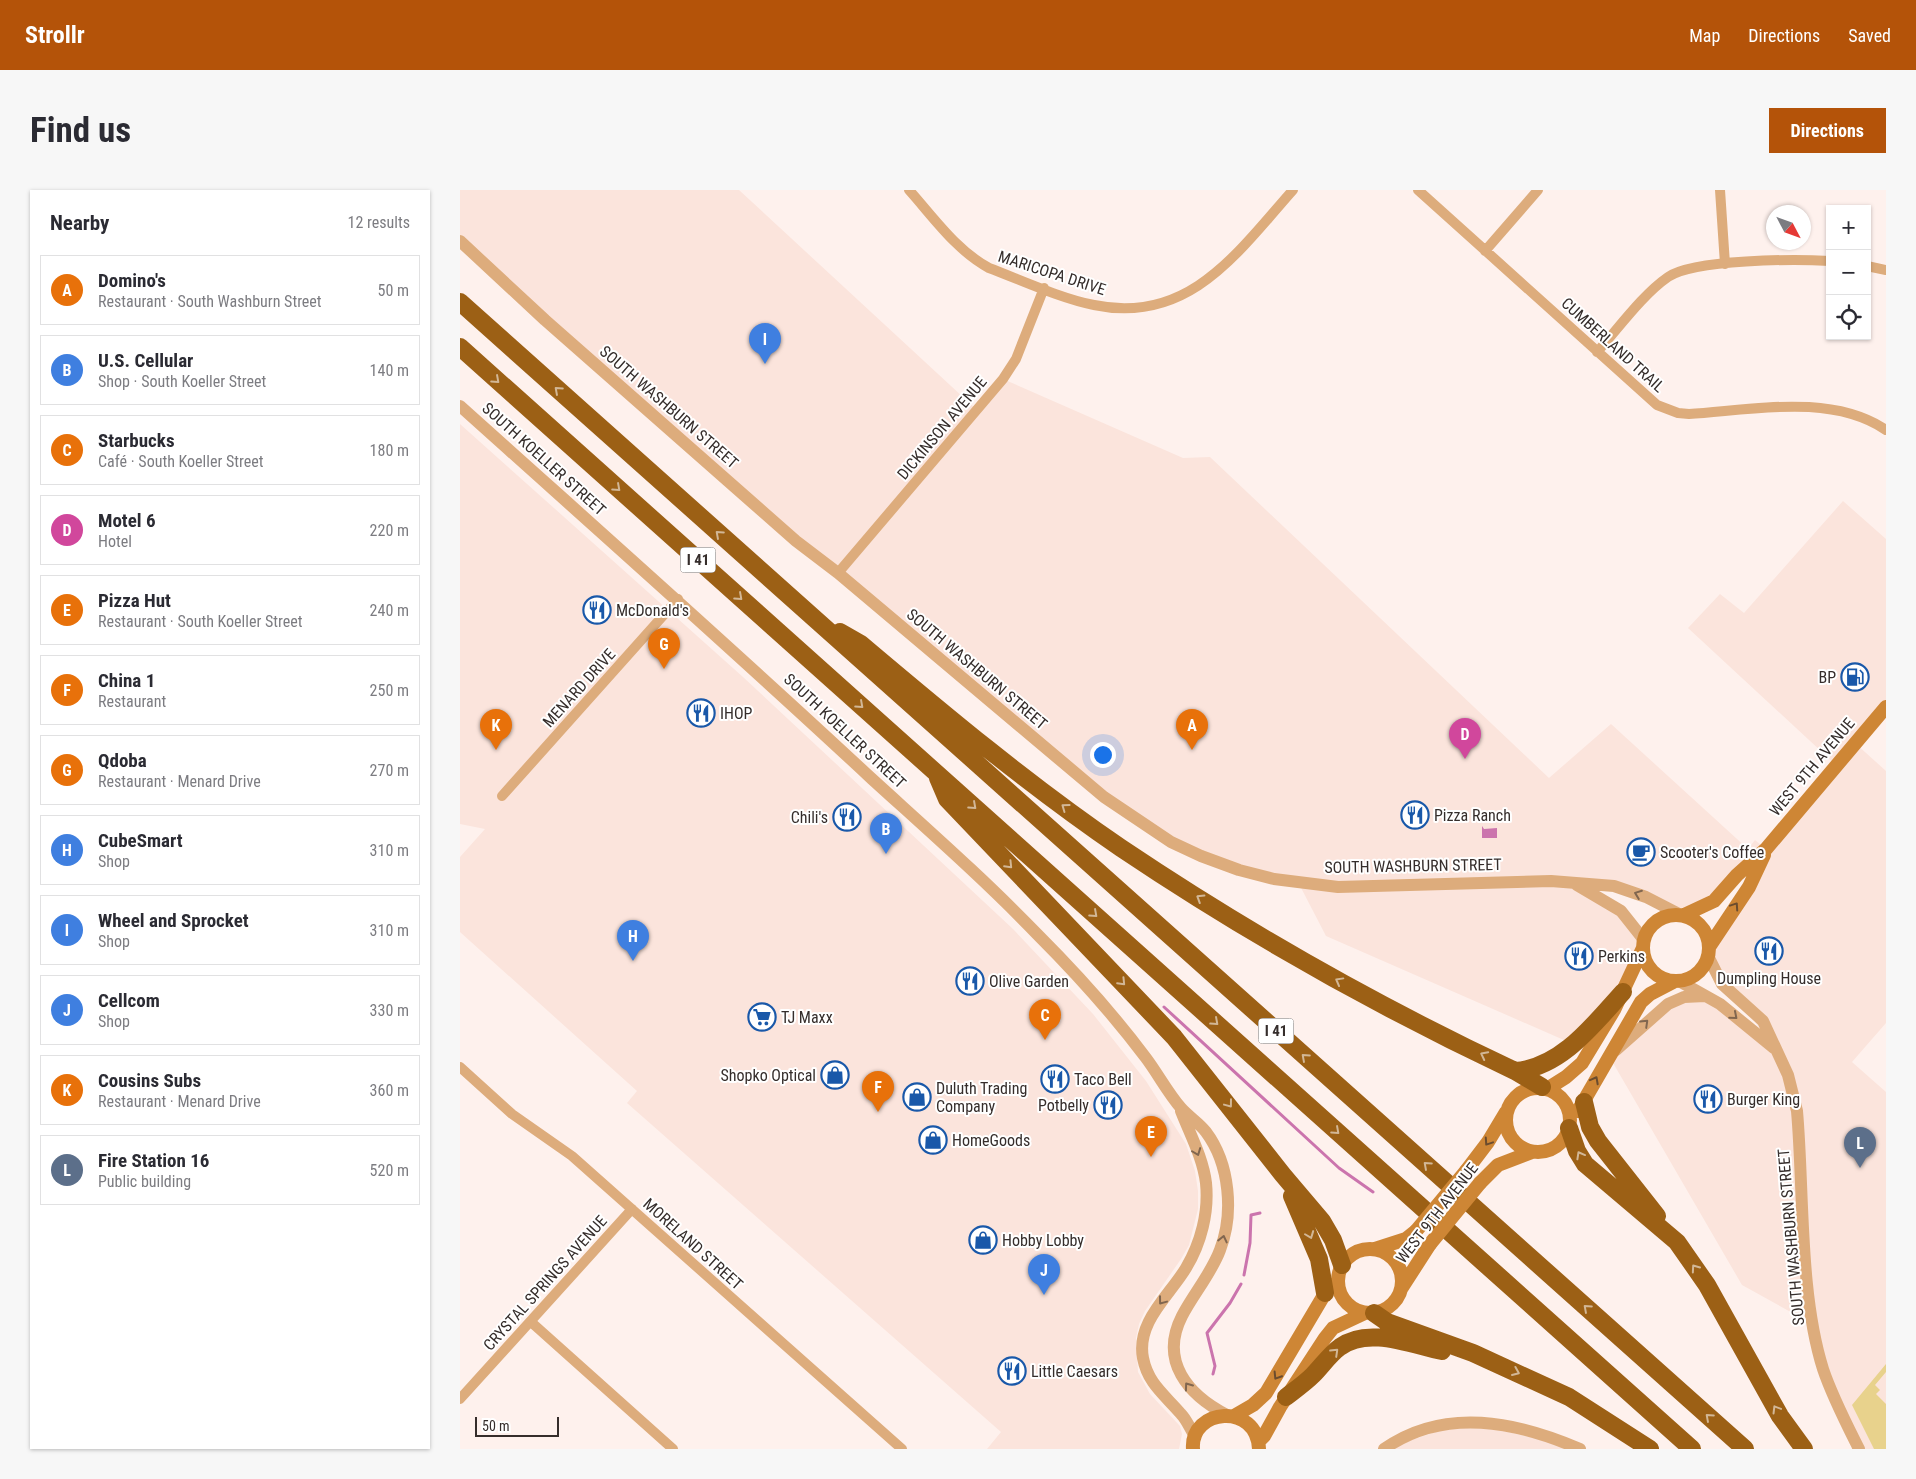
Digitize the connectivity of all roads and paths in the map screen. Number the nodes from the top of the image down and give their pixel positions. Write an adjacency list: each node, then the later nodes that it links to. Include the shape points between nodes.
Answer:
1 (909, 190): 12 (street, MARICOPA DRIVE, via 975,260)
2 (1294, 190): 12 (street, MARICOPA DRIVE, via 1222,269 1202,285 1180,296 1150,306 1118,308 1080,302)
3 (1418, 190): 7 (street, CUMBERLAND TRAIL)
4 (1538, 190): 7 (street)
5 (1720, 190): 9 (street)
6 (460, 241): 18 (street, SOUTH WASHBURN STREET, via 552,326)
7 (1485, 250): 15 (street, CUMBERLAND TRAIL)
8 (1826, 261): 9 (street)
9 (1725, 264): 15 (street, via 1688,269 1669,276 1656,286)
10 (1871, 267): 11 (street)
11 (1886, 270)
12 (1044, 288): 18 (street, DICKINSON AVENUE, via 1016,359 1003,379)
13 (460, 302): 20 (highway, I 41, one-way to 13)
14 (460, 348): 22 (highway, I 41, one-way to 22)
15 (1597, 352): 17 (street, CUMBERLAND TRAIL, via 1657,405 1678,413 1825,407 1859,416)
16 (460, 406): 19 (street, SOUTH KOELLER STREET)
17 (1886, 430)
18 (838, 573): 25 (street, SOUTH WASHBURN STREET, via 1104,797 1171,842 1201,856 1274,879 1338,887 1551,880)
19 (678, 599): 23 (street, MENARD DRIVE); 38 (street, SOUTH KOELLER STREET, via 1035,932 1108,1011)
20 (808, 613): 35 (highway, one-way to 20, via 1338,980 1120,847 1010,766 861,644); 63 (highway, I 41, one-way to 20)
21 (1886, 707): 24 (main road, WEST 9TH AVENUE)
22 (936, 773): 42 (highway, one-way to 42, via 947,799 1174,1037); 62 (highway, I 41, one-way to 62)
23 (502, 796)
24 (1766, 849): 26 (main road, WEST 9TH AVENUE, via 1714,901); 28 (main road, WEST 9TH AVENUE, one-way to 24, via 1749,887)
25 (1574, 884): 26 (street, SOUTH WASHBURN STREET, one-way to 25, via 1614,886); 27 (street, SOUTH WASHBURN STREET, via 1620,911)
26 (1683, 915): 27 (main road, via 1658,920); 28 (main road, via 1703,928)
27 (1644, 943): 29 (main road, via 1645,959 1651,969); 30 (main road)
28 (1709, 951): 29 (main road, via 1698,973); 32 (street, SOUTH WASHBURN STREET, via 1722,984 1763,1021)
29 (1676, 981): 31 (street, SOUTH WASHBURN STREET); 33 (main road, via 1641,1002)
30 (1623, 992): 35 (highway, via 1573,1044 1538,1068); 36 (main road, via 1582,1063 1566,1077)
31 (1705, 996): 32 (street, SOUTH WASHBURN STREET, one-way to 32, via 1720,1004); 33 (street, one-way to 31, via 1660,1009 1684,997)
32 (1774, 1048): 65 (street, SOUTH WASHBURN STREET, via 1788,1075 1797,1111 1808,1286 1823,1368)
33 (1609, 1056): 37 (main road, one-way to 33)
34 (460, 1067): 43 (street, MORELAND STREET, via 512,1114 561,1147)
35 (1515, 1071): 36 (highway)
36 (1544, 1088): 39 (main road, via 1530,1088 1520,1093); 40 (main road, via 1557,1093 1564,1101)
37 (1584, 1102): 40 (main road); 44 (highway, via 1590,1127 1598,1142)
38 (1179, 1106): 54 (street, SOUTH KOELLER STREET, one-way to 38, via 1198,1398 1180,1374 1176,1356 1176,1335 1181,1317 1221,1248 1228,1192 1214,1146); 55 (street, SOUTH KOELLER STREET, one-way to 55, via 1206,1183 1204,1219 1186,1268 1149,1322 1144,1335 1143,1357 1153,1384 1182,1415)
39 (1507, 1112): 41 (main road, via 1511,1137 1516,1144); 45 (main road, WEST 9TH AVENUE, one-way to 45, bridge, via 1488,1142 1416,1232 1406,1239)
40 (1570, 1125): 41 (main road, via 1558,1145 1546,1151); 44 (highway, one-way to 40, via 1585,1164 1577,1151)
41 (1532, 1152): 47 (main road, WEST 9TH AVENUE, bridge, via 1498,1165 1480,1183 1430,1244)
42 (1282, 1175): 46 (highway, via 1322,1221 1333,1240); 48 (highway, one-way to 48, via 1317,1252)
43 (632, 1209): 50 (street, CRYSTAL SPRINGS AVENUE); 58 (street, MORELAND STREET)
44 (1677, 1242): 64 (highway, one-way to 44, via 1770,1400 1707,1285)
45 (1375, 1249): 46 (main road, via 1356,1252); 47 (main road, via 1397,1264)
46 (1340, 1269): 48 (main road); 49 (main road, via 1337,1285 1346,1304 1354,1310)
47 (1401, 1289): 49 (main road, via 1391,1306)
48 (1326, 1293): 54 (main road, one-way to 54, via 1266,1392 1253,1405)
49 (1369, 1313): 51 (highway); 52 (main road, via 1333,1328)
50 (531, 1322): 53 (street, CRYSTAL SPRINGS AVENUE); 57 (street)
51 (1495, 1364): 52 (highway, one-way to 51, via 1340,1346 1364,1338 1386,1339); 61 (highway, one-way to 61, via 1569,1397)
52 (1286, 1398): 56 (main road)
53 (460, 1399)
54 (1230, 1415): 55 (main road, via 1208,1421); 56 (main road, via 1250,1425)
55 (1193, 1445)
56 (1259, 1445)
57 (673, 1449)
58 (902, 1449)
59 (1384, 1449): 60 (street, via 1436,1426 1466,1422 1512,1426)
60 (1580, 1449)
61 (1650, 1449)
62 (1692, 1449)
63 (1745, 1449)
64 (1804, 1449)
65 (1859, 1449)

